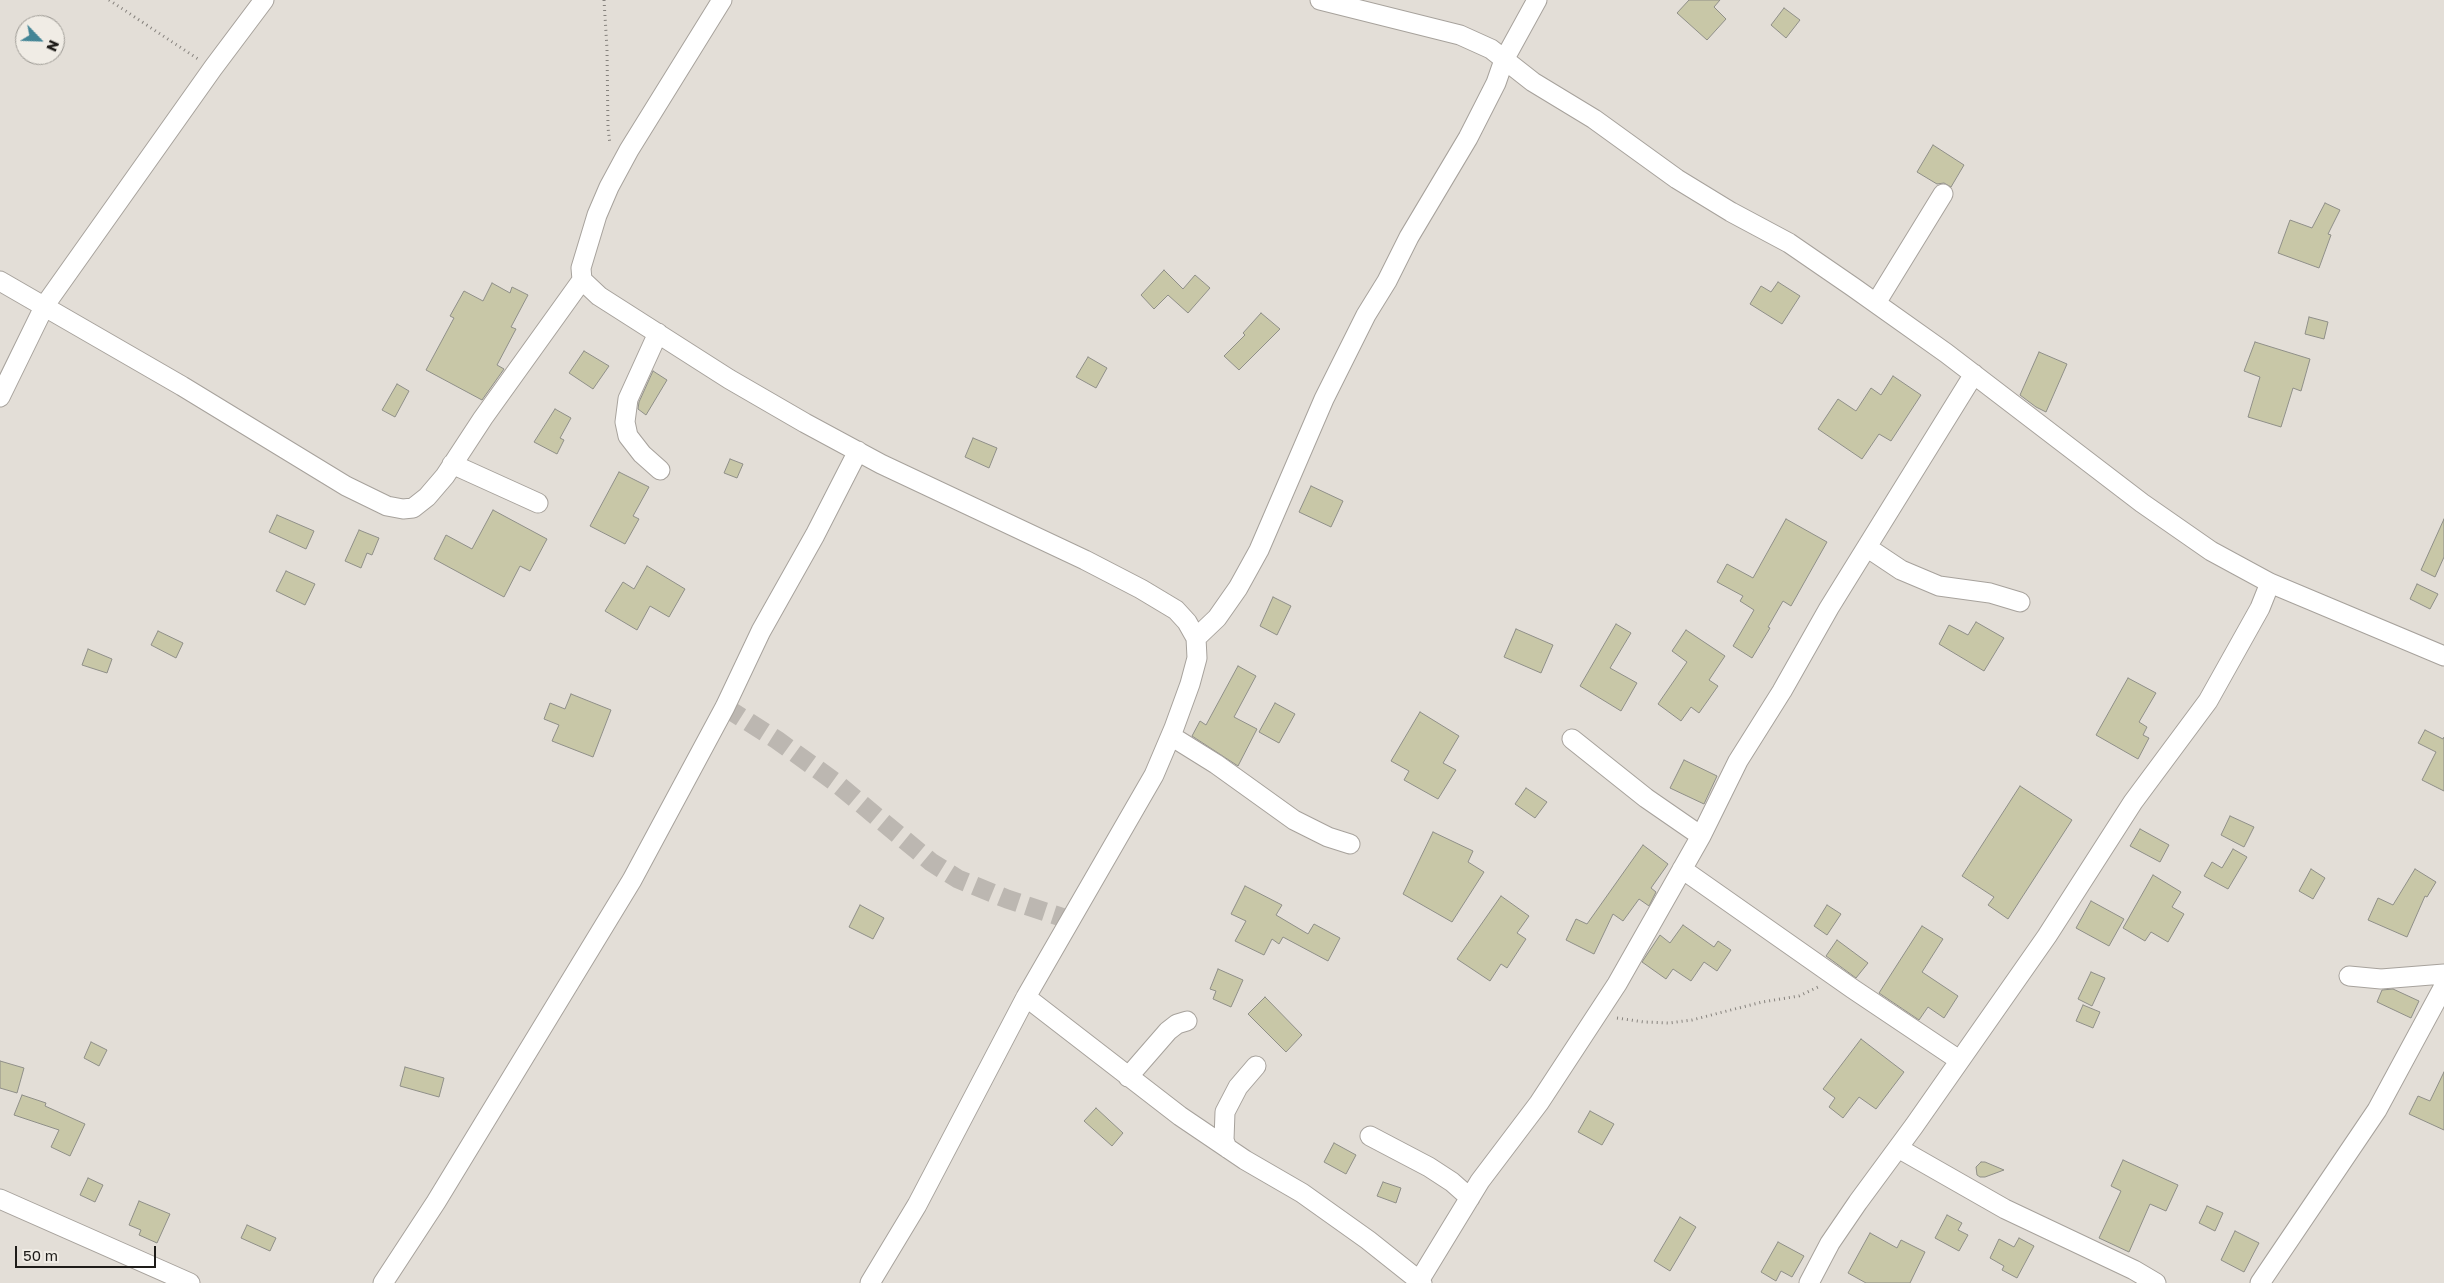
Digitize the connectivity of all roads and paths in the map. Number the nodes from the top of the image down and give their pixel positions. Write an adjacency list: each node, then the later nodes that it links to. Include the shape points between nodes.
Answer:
1 (109, 0): 8 (path)
2 (264, 0): 8 (street)
3 (604, 0): 9 (path, via 608,128)
4 (722, 0): 9 (street)
5 (1320, 0): 7 (street, via 1460,35 1491,49)
6 (1536, 0): 7 (street)
7 (1504, 60): 13 (street, via 1677,179 1789,244); 25 (street, via 1468,138 1409,237 1324,399 1259,550 1222,611)
8 (213, 68): 14 (street)
9 (615, 176): 11 (street, via 597,215 581,268)
10 (1943, 194): 13 (street)
11 (582, 280): 15 (street, via 599,296); 19 (street)
12 (0, 281): 14 (street)
13 (1876, 302): 16 (street)
14 (45, 306): 17 (street); 19 (street, via 346,486 387,506 413,508 427,498)
15 (658, 333): 18 (street, via 737,384); 20 (street, via 628,399 625,422 628,436)
16 (1974, 374): 22 (street); 23 (street, via 2211,552)
17 (0, 397)
18 (858, 451): 25 (street, via 1141,589 1176,610); 49 (street, via 760,631 725,707 632,880 436,1202)
19 (452, 464): 21 (street)
20 (660, 470)
21 (538, 503)
22 (1868, 548): 24 (street, via 1901,570 1939,586 1990,593); 29 (street, via 1738,762)
23 (2270, 582): 26 (street); 39 (street, via 2260,608 2208,700 2133,802 2047,936)
24 (2020, 602)
25 (1196, 638): 27 (street, via 1197,658)
26 (2444, 656)
27 (1171, 736): 30 (street, via 1294,820 1328,838); 36 (street, via 1108,858)
28 (1572, 738): 29 (street, via 1646,798)
29 (1701, 836): 31 (street)
30 (1350, 844)
31 (1682, 868): 34 (street); 37 (street)
32 (2444, 974): 33 (street, via 2381,979)
33 (2349, 976)
34 (1836, 977): 37 (path, via 1799,996 1692,1020 1644,1022); 39 (street)
35 (2444, 986): 53 (street, via 2377,1110)
36 (1026, 997): 41 (street); 50 (street, via 917,1205)
37 (1598, 1013): 45 (street, via 1539,1103)
38 (1187, 1021): 41 (street, via 1168,1031)
39 (1959, 1060): 44 (street)
40 (1256, 1066): 43 (street, via 1238,1087 1225,1112 1224,1140)
41 (1128, 1077): 43 (street)
42 (1370, 1136): 45 (street, via 1429,1167)
43 (1227, 1148): 47 (street, via 1302,1193)
44 (1898, 1148): 51 (street, via 1830,1243); 52 (street, via 2005,1209)
45 (1470, 1198): 47 (street)
46 (0, 1199): 48 (street)
47 (1420, 1282)
48 (190, 1283)
49 (383, 1283)
50 (870, 1283)
51 (1809, 1283)
52 (2156, 1283)
53 (2260, 1283)

